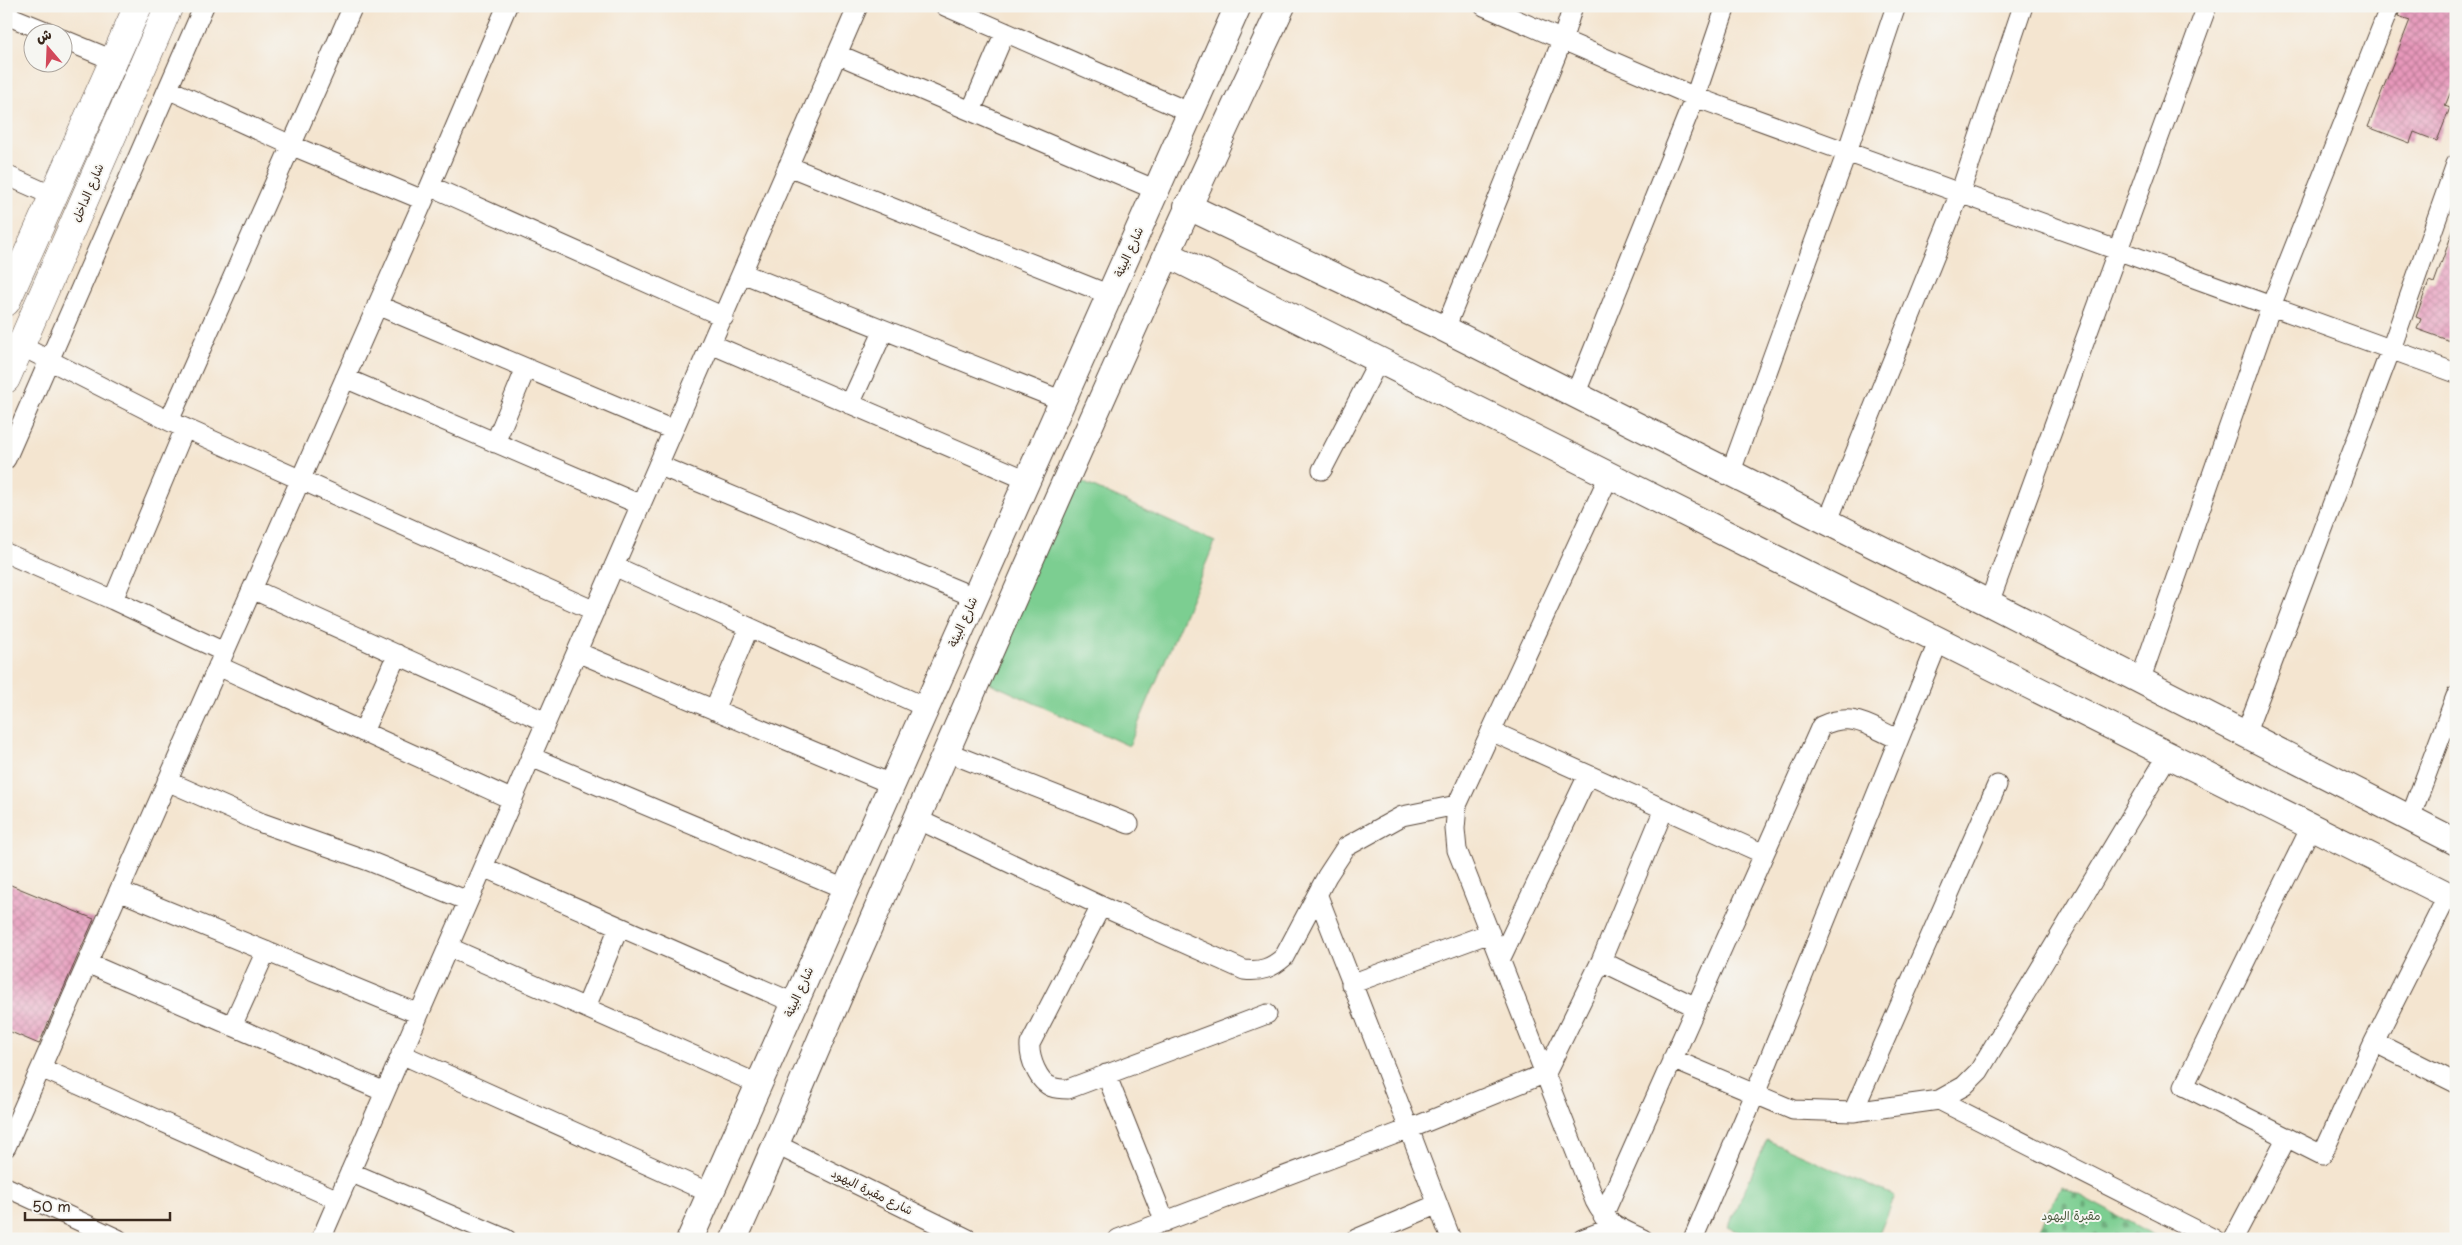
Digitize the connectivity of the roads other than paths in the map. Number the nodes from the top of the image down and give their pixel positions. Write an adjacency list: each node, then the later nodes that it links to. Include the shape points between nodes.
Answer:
1 (138, 6): 23 (main road)
2 (169, 6): 49 (main road, شارع الداخل)
3 (204, 6): 24 (street)
4 (353, 6): 28 (street)
5 (507, 6): 34 (street)
6 (858, 6): 22 (street)
7 (945, 6): 19 (street)
8 (1238, 6): 27 (street, شارع البيئة)
9 (1282, 6): 37 (street)
10 (1484, 6): 20 (street)
11 (1573, 6): 20 (street)
12 (1726, 6): 25 (street)
13 (1896, 6): 29 (street)
14 (2023, 6): 35 (street)
15 (2207, 6): 38 (street)
16 (2390, 6): 44 (street)
17 (6, 15): 18 (street)
18 (23, 22)
19 (1005, 32): 26 (street); 27 (street)
20 (1562, 41): 25 (street); 46 (street)
21 (72, 42): 23 (street)
22 (837, 54): 26 (street); 31 (street)
23 (113, 60): 36 (main road)
24 (168, 89): 28 (street); 52 (street)
25 (1694, 97): 29 (street); 57 (street)
26 (971, 111): 33 (street)
27 (1190, 113): 33 (street, شارع البيئة)
28 (293, 146): 34 (street); 60 (street)
29 (1847, 152): 35 (street); 66 (street)
30 (2456, 164): 50 (street)
31 (788, 166): 40 (street); 41 (street)
32 (6, 175): 36 (street)
33 (1156, 190): 41 (street, شارع البيئة)
34 (427, 193): 43 (street); 45 (street)
35 (1960, 193): 38 (street); 71 (street)
36 (53, 196): 42 (main road)
37 (1187, 206): 39 (street); 46 (street)
38 (2119, 251): 44 (street); 77 (street)
39 (1167, 254): 51 (street); 93 (street)
40 (742, 273): 45 (street); 47 (street)
41 (1110, 295): 58 (street, شارع البيئة)
42 (6, 302)
43 (377, 305): 53 (street); 55 (street)
44 (2271, 306): 50 (street); 84 (street)
45 (724, 318): 48 (street)
46 (1445, 329): 57 (street)
47 (884, 330): 58 (street); 59 (street)
48 (711, 344): 59 (street); 61 (street)
49 (21, 346): 52 (street); 56 (main road, شارع الداخل)
50 (2391, 349): 54 (street); 91 (street)
51 (1379, 360): 65 (street); 67 (street)
52 (49, 361): 60 (street); 63 (street)
53 (526, 368): 61 (street); 62 (street)
54 (2456, 372)
55 (345, 378): 62 (street); 68 (street)
56 (6, 379)
57 (1575, 395): 66 (street)
58 (1062, 401): 69 (street, شارع البيئة)
59 (850, 404): 69 (street)
60 (177, 425): 68 (street); 76 (street)
61 (673, 430): 64 (street)
62 (495, 443): 70 (street)
63 (6, 459)
64 (658, 465): 70 (street); 75 (street)
65 (1322, 470)
66 (1730, 474): 71 (street)
67 (1609, 476): 80 (street); 89 (street)
68 (300, 479): 74 (street); 78 (street)
69 (1028, 480): 75 (street, شارع البيئة)
70 (640, 505): 73 (street)
71 (1827, 523): 77 (street)
72 (6, 553): 76 (street)
73 (614, 566): 78 (street); 79 (street)
74 (252, 590): 82 (street); 83 (street)
75 (974, 597): 86 (street, شارع البيئة)
76 (113, 600): 83 (street)
77 (1989, 603): 84 (street)
78 (595, 611): 81 (street)
79 (749, 627): 86 (street); 87 (street)
80 (1939, 640): 92 (street); 94 (street)
81 (576, 652): 87 (street); 88 (street)
82 (396, 654): 88 (street); 90 (street)
83 (221, 659): 90 (street); 97 (street)
84 (2140, 680): 91 (street)
85 (2456, 696): 103 (street)
86 (925, 707): 98 (street, شارع البيئة)
87 (714, 710): 98 (street)
88 (546, 722): 95 (street)
89 (1491, 731): 96 (street); 101 (street)
90 (363, 732): 100 (street)
91 (2246, 735): 103 (street)
92 (1898, 739): 108 (street, via 1849,718 1835,719 1821,726); 141 (street)
93 (947, 752): 104 (street); 105 (street)
94 (2168, 755): 106 (street); 142 (street, via 1978,1071 1964,1086)
95 (531, 757): 100 (street); 110 (street)
96 (1588, 775): 102 (street); 122 (street)
97 (168, 781): 111 (street); 114 (street, via 262,823 369,861)
98 (891, 784): 110 (street, شارع البيئة)
99 (1997, 785): 143 (street)
100 (512, 800): 109 (street)
101 (1457, 805): 112 (street, via 1402,816 1346,847); 119 (street, via 1457,850)
102 (1664, 809): 108 (street); 123 (street)
103 (2410, 818): 107 (street)
104 (917, 819): 115 (street); 118 (street)
105 (1129, 824)
106 (2311, 827): 113 (street); 145 (street, via 2184,1086)
107 (2456, 842)
108 (1764, 854): 127 (street)
109 (483, 867): 114 (street); 117 (street)
110 (845, 889): 116 (street, شارع البيئة)
111 (119, 891): 121 (street); 124 (street)
112 (1318, 896): 115 (street, via 1284,957 1271,967 1255,971 1244,970); 125 (street)
113 (2452, 897): 132 (street)
114 (468, 902): 120 (street)
115 (1101, 906): 137 (street, via 1030,1044 1030,1054 1043,1082 1053,1088 1068,1089)
116 (832, 917): 118 (street); 126 (street, شارع البيئة)
117 (619, 927): 126 (street); 128 (street)
118 (867, 931): 146 (street)
119 (1490, 933): 122 (street); 125 (street)
120 (448, 947): 128 (street); 129 (street)
121 (266, 951): 129 (street); 131 (street)
122 (1500, 960): 136 (street)
123 (1601, 960): 127 (street); 136 (street)
124 (87, 964): 131 (street); 135 (street)
125 (1351, 984): 144 (street)
126 (794, 1003): 139 (street, شارع البيئة)
127 (1696, 1006): 134 (street)
128 (586, 1008): 139 (street)
129 (419, 1014): 133 (street)
130 (1267, 1014): 137 (street)
131 (232, 1026): 140 (street)
132 (2374, 1042): 138 (street); 145 (street, via 2322,1155)
133 (401, 1054): 140 (street); 150 (street)
134 (1672, 1059): 141 (street); 153 (street)
135 (41, 1068): 147 (street); 151 (street)
136 (1546, 1073): 144 (street); 153 (street, via 1595,1201)
137 (1106, 1074): 154 (street)
138 (2456, 1083)
139 (758, 1084): 150 (street, شارع البيئة)
140 (385, 1092): 148 (street)
141 (1755, 1094): 143 (street, via 1793,1110); 156 (street)
142 (1938, 1100): 143 (street); 168 (street)
143 (1853, 1112)
144 (1409, 1129): 152 (street); 154 (street)
145 (2287, 1137): 169 (street)
146 (777, 1145): 161 (street); 162 (street, شارع مقبرة اليهود)
147 (6, 1146)
148 (350, 1172): 151 (street); 155 (street)
149 (6, 1187): 157 (street)
150 (710, 1192): 160 (street, شارع البيئة)
151 (338, 1200): 158 (street)
152 (1438, 1204): 164 (street); 165 (street)
153 (1610, 1221): 166 (street); 167 (street)
154 (1165, 1222): 163 (street)
155 (480, 1234): 159 (street)
156 (1699, 1236)
157 (118, 1239)
158 (321, 1239)
159 (506, 1239)
160 (690, 1239)
161 (734, 1239)
162 (968, 1239)
163 (1118, 1239)
164 (1356, 1239)
165 (1451, 1239)
166 (1582, 1239)
167 (1643, 1239)
168 (2214, 1239)
169 (2233, 1239)

